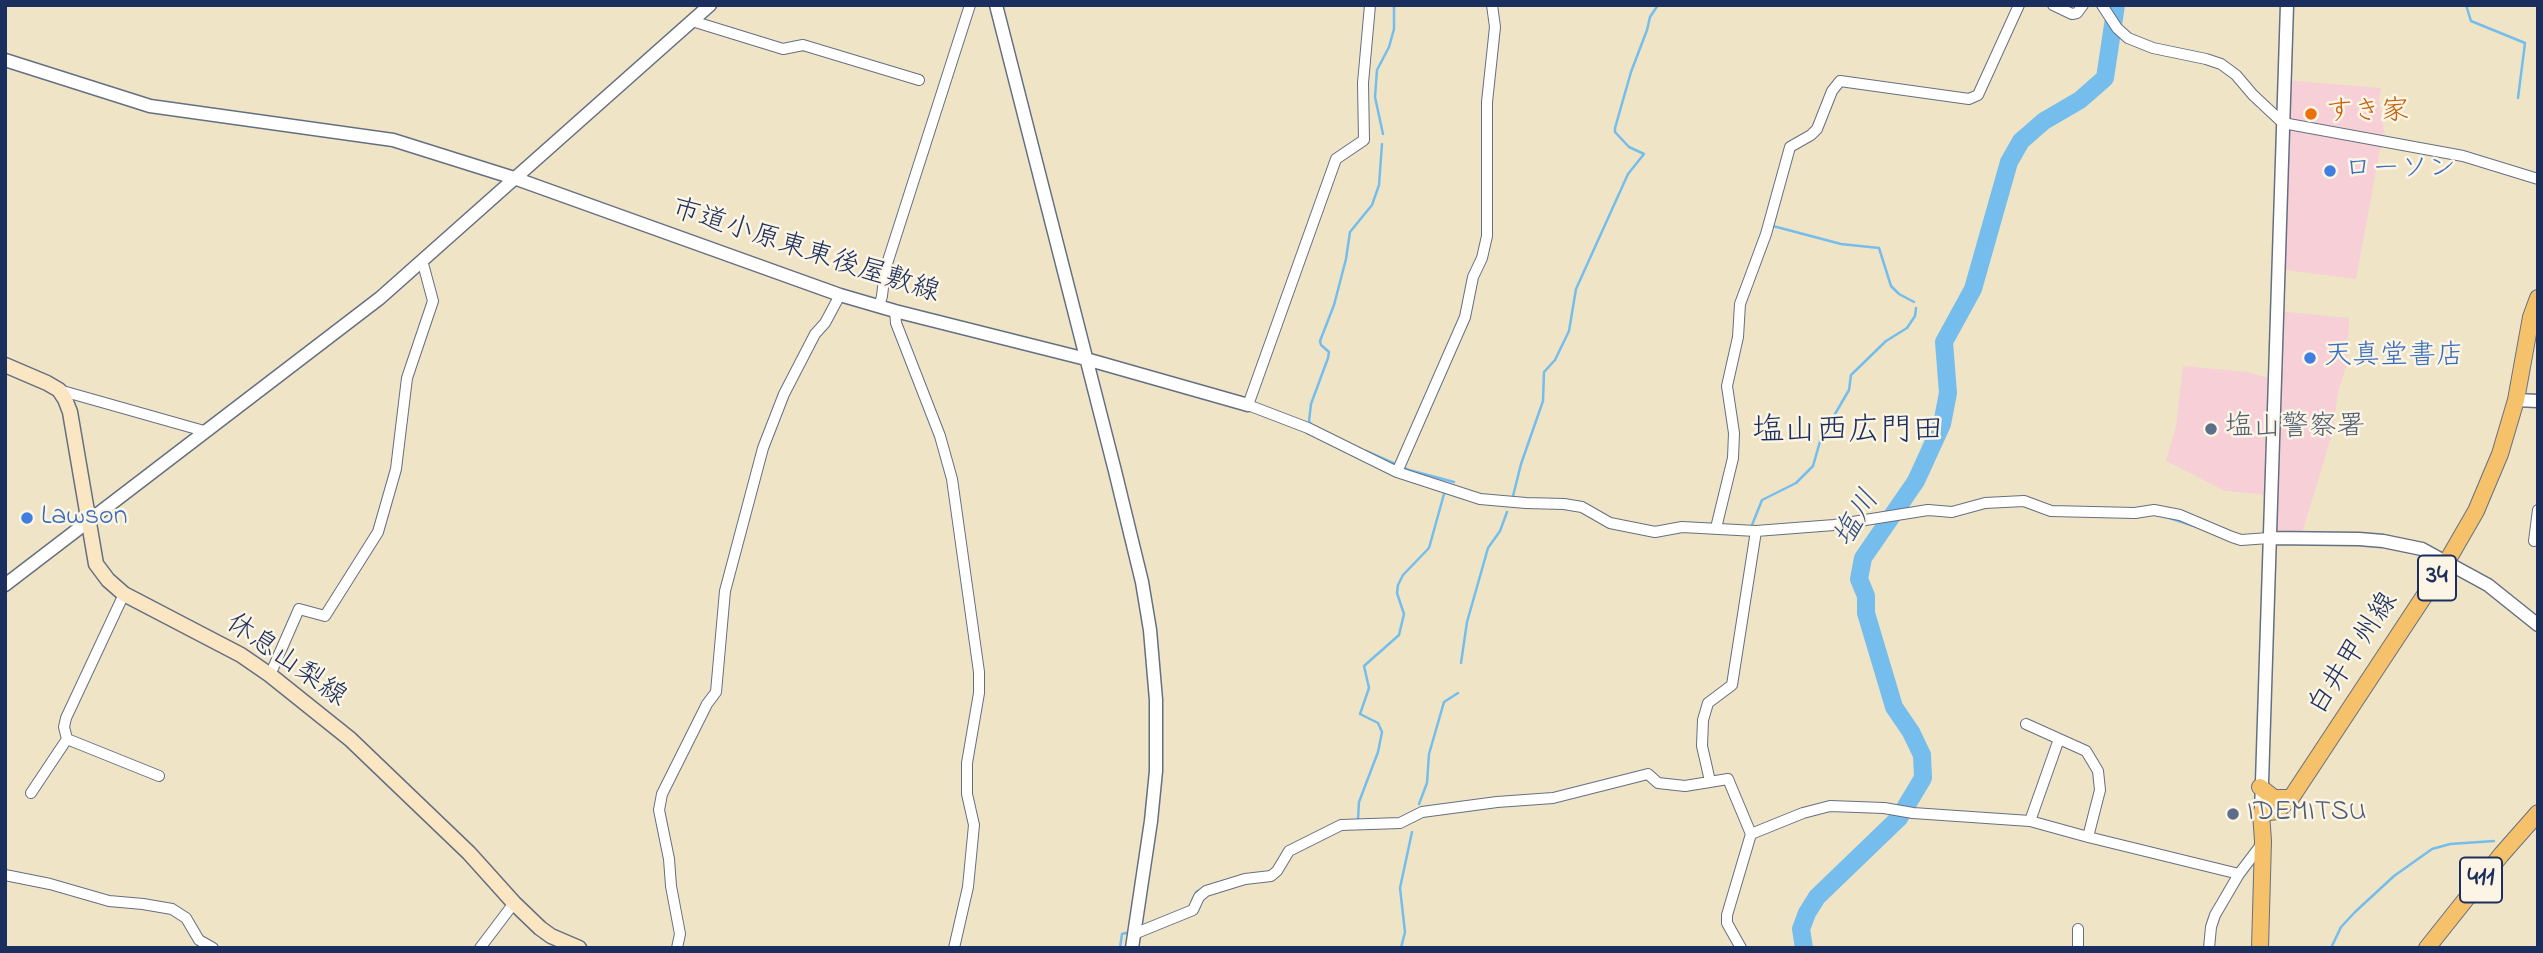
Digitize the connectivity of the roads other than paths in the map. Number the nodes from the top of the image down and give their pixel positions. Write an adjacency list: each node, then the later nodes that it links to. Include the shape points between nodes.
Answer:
1 (710, 5): 11 (street)
2 (971, 5): 20 (street, via 899,224)
3 (996, 5): 22 (street)
4 (1370, 5): 27 (street, via 1363,83 1364,140 1336,159)
5 (1492, 5): 29 (street, via 1487,236 1465,317)
6 (2019, 5): 32 (street, via 1978,96 1969,99 1840,81 1817,129 1790,147 1766,234 1740,304 1727,386 1733,457)
7 (2053, 5): 8 (street, via 2072,14)
8 (2083, 5)
9 (2287, 5): 14 (street)
10 (2104, 8): 14 (street, via 2128,38 2221,64)
11 (692, 22): 13 (street, via 783,49 803,45); 15 (street)
12 (5, 60): 15 (street, 市道小原東東後屋敷線, via 150,106 393,140)
13 (919, 80)
14 (2283, 123): 16 (street, via 2463,156); 34 (street)
15 (514, 178): 17 (street); 18 (street, 市道小原東東後屋敷線)
16 (2538, 180)
17 (422, 260): 28 (street, via 380,298); 40 (street, via 433,301 407,378 396,469 378,532 325,616 299,609)
18 (839, 295): 20 (street, 市道小原東東後屋敷線); 64 (street, via 784,394 763,448 725,591 716,692 660,802 680,934)
19 (2538, 298): 25 (main road, 白井甲州線 / 34)
20 (879, 307): 21 (street, 市道小原東東後屋敷線)
21 (895, 311): 22 (street, 市道小原東東後屋敷線); 65 (street, via 952,479 979,672 967,763 974,825 968,887)
22 (1086, 359): 27 (street, 市道小原東東後屋敷線); 59 (street, via 1142,582 1154,664 1155,790)
23 (5, 365): 24 (main road)
24 (59, 390): 28 (street); 31 (main road, 休息山梨線, via 69,412)
25 (2516, 400): 26 (street); 36 (main road, 白井甲州線 / 34, via 2500,454)
26 (2538, 401)
27 (1248, 405): 29 (street)
28 (204, 431): 31 (street)
29 (1399, 468): 32 (street, via 1480,499 1564,504 1610,523 1655,532)
30 (2538, 510): 35 (street)
31 (89, 520): 37 (street); 38 (main road, 休息山梨線, via 96,564)
32 (1716, 528): 33 (street)
33 (1756, 531): 34 (street, via 2024,501 2051,510 2154,510 2241,540); 45 (street, via 1732,685 1708,704 1703,720 1702,746)
34 (2269, 538): 36 (street, via 2383,541 2421,549); 46 (street)
35 (2534, 541)
36 (2446, 563): 39 (street, via 2488,585); 48 (main road, 白井甲州線 / 34)
37 (5, 585)
38 (124, 594): 40 (main road, 休息山梨線); 42 (street, via 66,718)
39 (2538, 625)
40 (270, 675): 57 (main road, 休息山梨線, via 350,739 469,853)
41 (2026, 724): 43 (street)
42 (67, 739): 44 (street); 47 (street)
43 (2059, 739): 51 (street); 53 (street, via 2086,751 2098,771 2100,790)
44 (159, 776)
45 (1710, 781): 52 (street, via 1728,779); 59 (street, via 1685,786 1658,783 1648,774 1553,798 1422,812 1400,823 1341,825 1289,851 1271,876 1206,891 1193,910)
46 (2260, 787): 48 (main road, via 2274,798); 49 (street)
47 (31, 793)
48 (2291, 798): 49 (main road, 白井甲州線 / 34, via 2277,811)
49 (2261, 813): 54 (main road)
50 (2538, 814): 61 (main road, 411)
51 (2031, 821): 52 (street, via 1830,806); 53 (street)
52 (1751, 834): 66 (street, via 1727,915)
53 (2088, 837): 55 (street)
54 (2263, 841): 55 (street); 69 (main road)
55 (2239, 874): 68 (street, via 2215,915)
56 (5, 875): 60 (street, via 109,901 172,909 186,918)
57 (514, 903): 62 (street); 63 (main road, 休息山梨線, via 551,936)
58 (2078, 929): 67 (street)
59 (1133, 941)
60 (208, 947)
61 (2430, 947)
62 (480, 948)
63 (579, 948)
64 (677, 948)
65 (954, 948)
66 (1741, 948)
67 (2078, 948)
68 (2209, 948)
69 (2260, 948)

